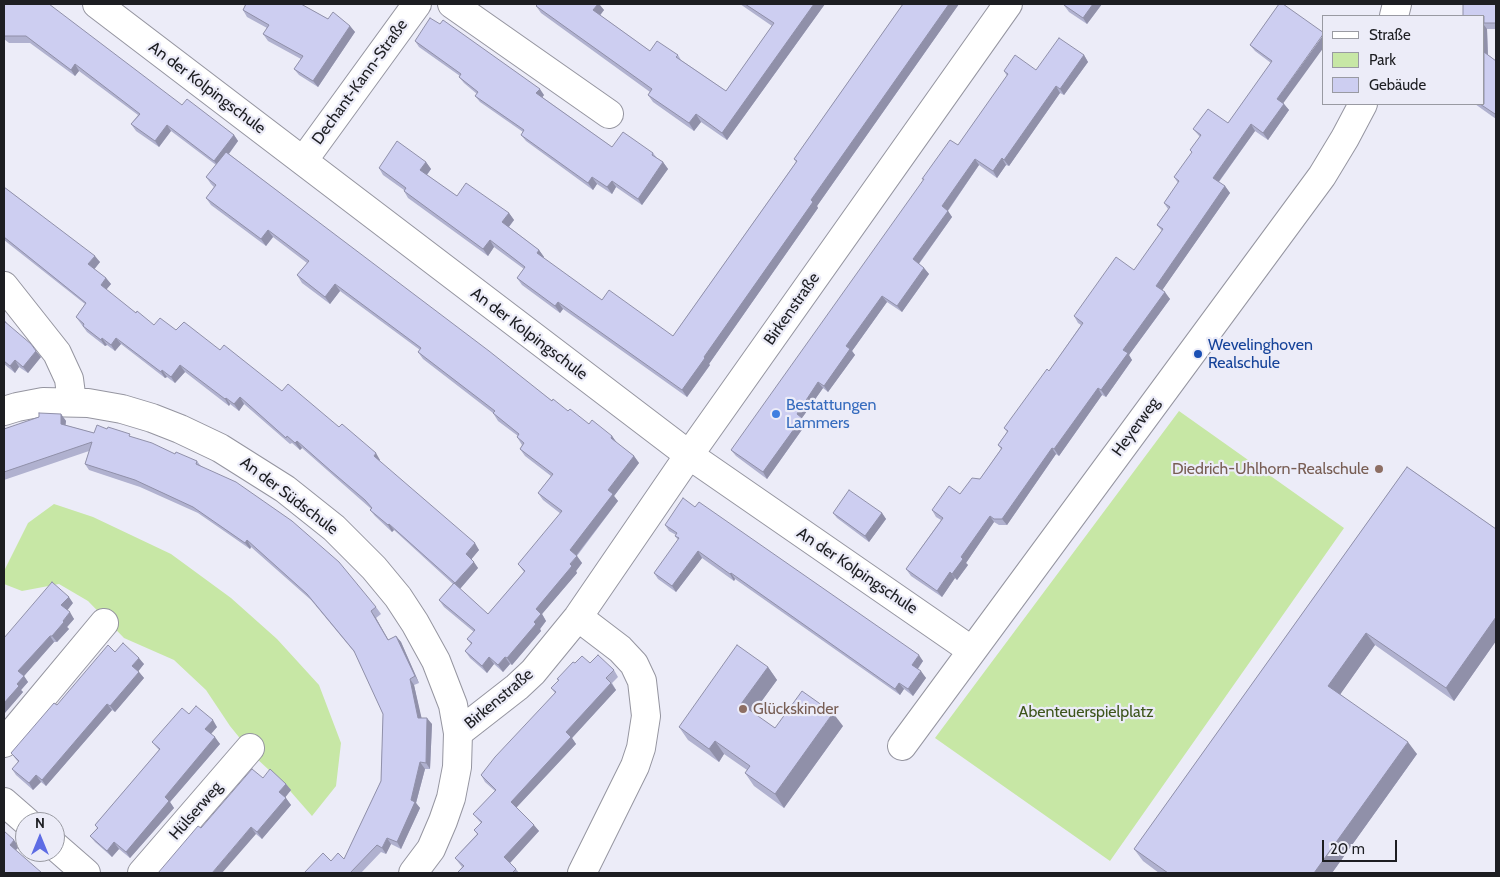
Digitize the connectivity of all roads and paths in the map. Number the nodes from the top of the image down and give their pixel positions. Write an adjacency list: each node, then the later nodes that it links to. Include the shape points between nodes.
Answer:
1 (417, 4): 7 (street, Dechant-Kann-Straße)
2 (452, 4): 6 (street)
3 (1008, 4): 11 (street, Birkenstraße)
4 (100, 5): 7 (street, An der Kolpingschule)
5 (1362, 105): 14 (street, Heyerweg, via 1322,176)
6 (609, 114)
7 (303, 161): 11 (street, An der Kolpingschule)
8 (4, 286): 9 (street, via 60,359 69,379)
9 (72, 402): 10 (street, An der Südschule, via 37,403); 15 (street, An der Südschule, via 139,414 207,441 273,481 328,523 380,574 415,623 448,689)
10 (4, 411)
11 (689, 455): 12 (street, Birkenstraße); 14 (street, An der Kolpingschule)
12 (578, 617): 15 (street, Birkenstraße, via 517,688); 25 (street, via 634,664 642,681 646,716 635,766)
13 (104, 623): 16 (street)
14 (972, 650): 17 (street, Heyerweg)
15 (458, 733): 24 (street, Birkenstraße, via 457,767 451,798 431,850)
16 (4, 743)
17 (902, 746)
18 (250, 748): 23 (street, Hülserweg)
19 (4, 802): 20 (street)
20 (16, 812)
21 (65, 855): 22 (street)
22 (86, 873)
23 (142, 873)
24 (413, 873)
25 (582, 873)

